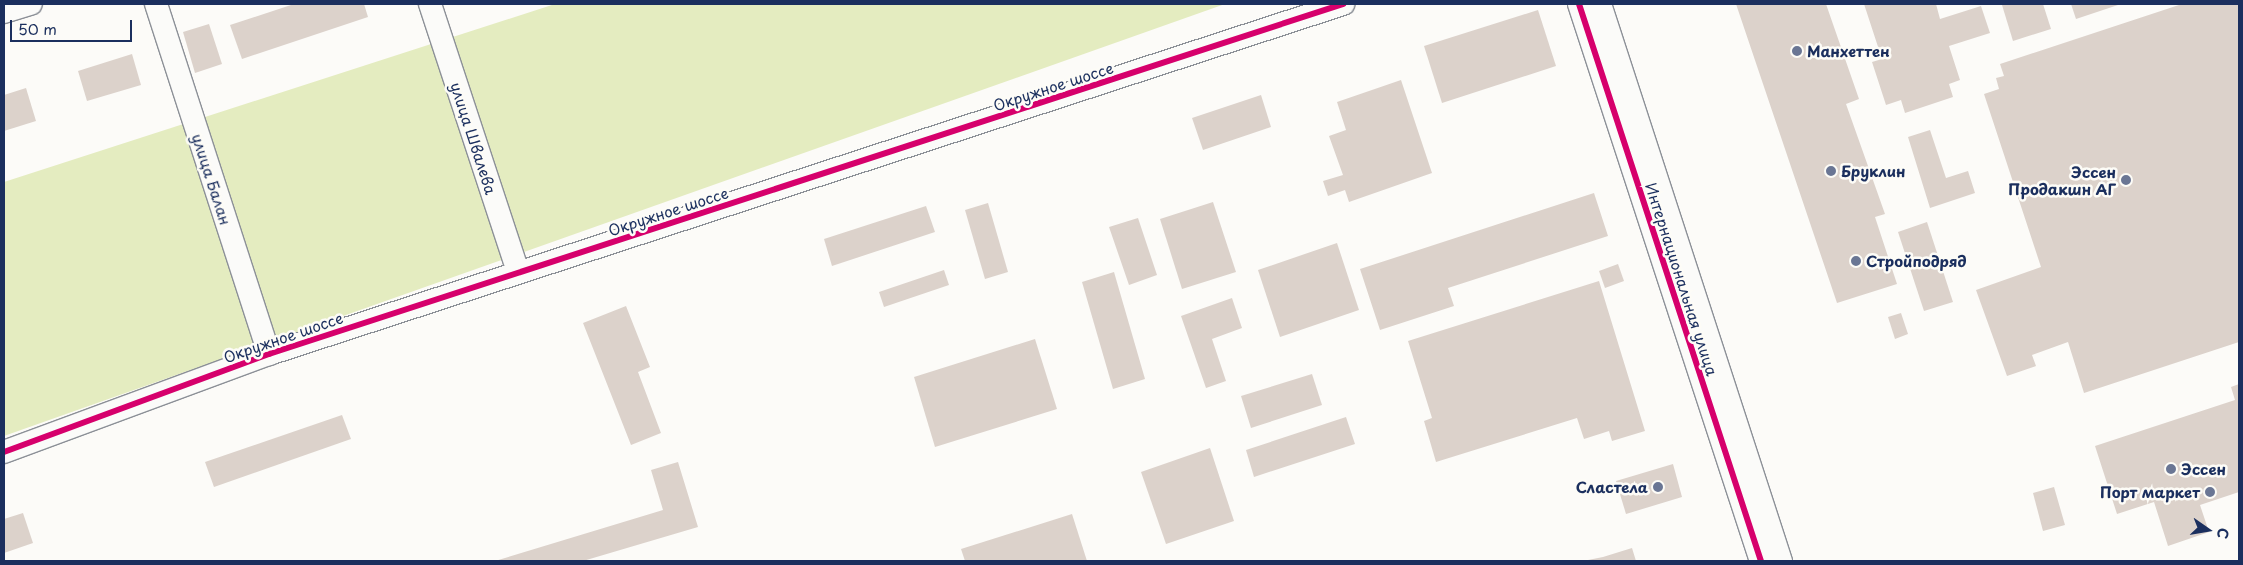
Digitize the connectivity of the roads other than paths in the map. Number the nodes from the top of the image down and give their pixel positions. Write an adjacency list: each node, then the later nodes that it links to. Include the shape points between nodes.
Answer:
1 (31, 4): 7 (street)
2 (156, 4): 9 (street, улица Балан)
3 (430, 4): 8 (street, улица Швалева)
4 (1343, 4): 8 (street, Окружное шоссе)
5 (1578, 4): 11 (street, Интернациональная улица)
6 (1600, 4): 12 (street, Интернациональная улица)
7 (4, 12)
8 (518, 272): 9 (street, Окружное шоссе)
9 (269, 354): 10 (street, Окружное шоссе)
10 (4, 452)
11 (1761, 561)
12 (1781, 561)

